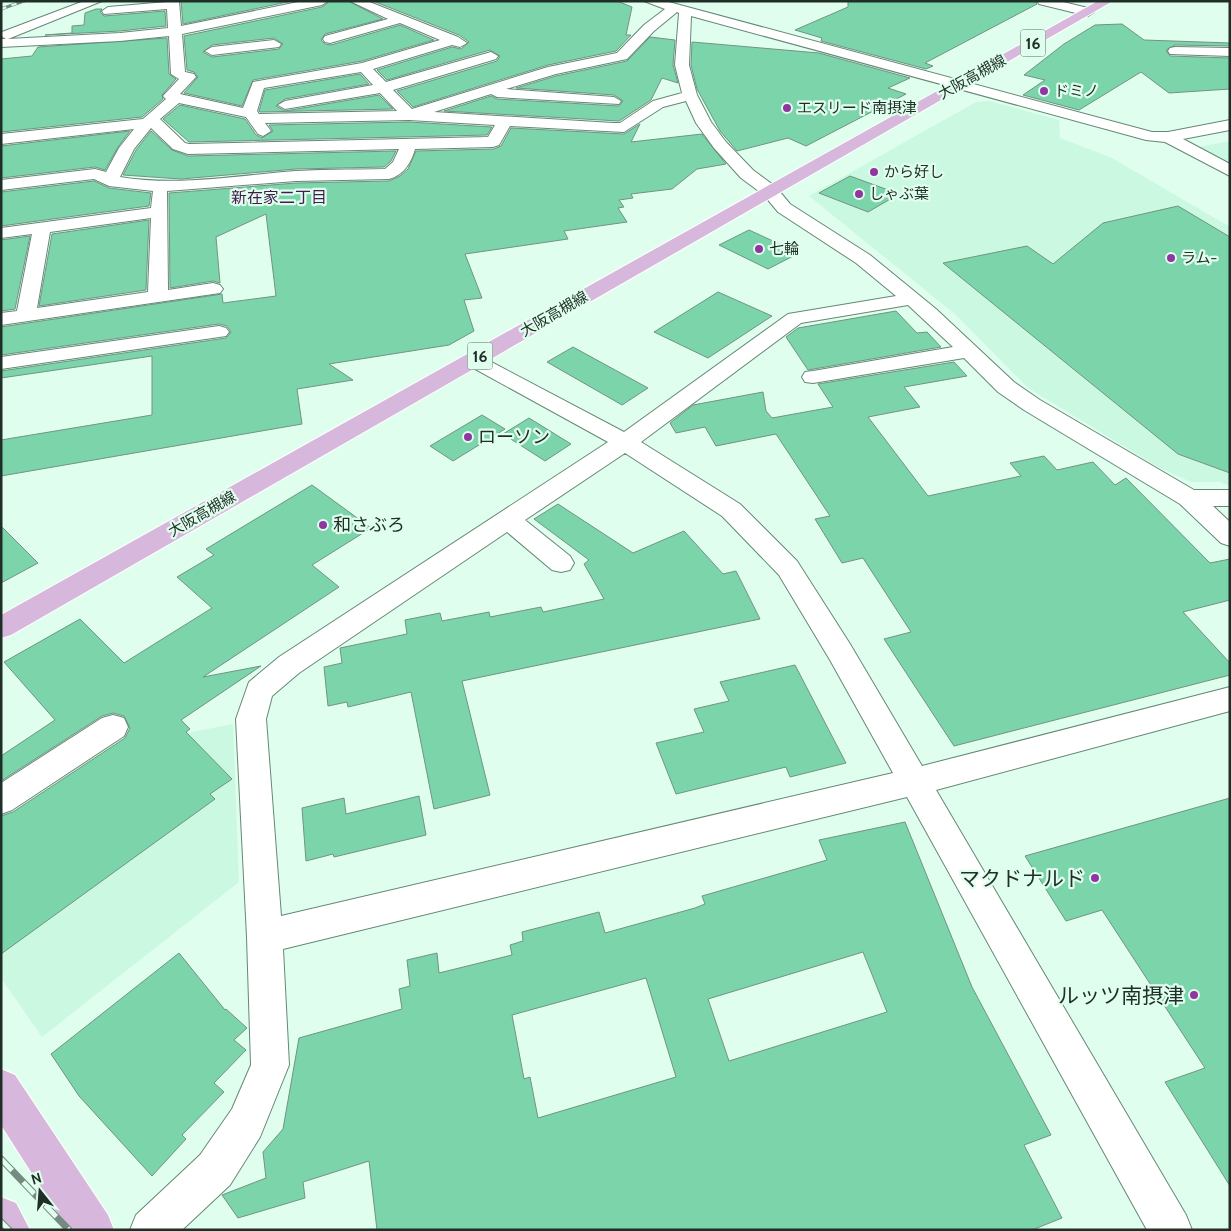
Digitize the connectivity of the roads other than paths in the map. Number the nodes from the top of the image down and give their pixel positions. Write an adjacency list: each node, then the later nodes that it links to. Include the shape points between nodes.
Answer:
1 (97, 1): 11 (street, via 109,4); 20 (street)
2 (322, 1): 9 (street)
3 (356, 1): 14 (street)
4 (650, 1): 8 (street)
5 (1107, 1): 12 (main road, 大阪高槻線 / 16)
6 (1047, 2): 12 (street)
7 (173, 3): 11 (street); 15 (street)
8 (674, 6): 32 (street, via 622,56); 35 (street); 38 (street, via 682,65)
9 (295, 7): 10 (street); 13 (street)
10 (267, 9): 16 (street); 23 (street, via 274,28)
11 (108, 11): 18 (street)
12 (1088, 12): 35 (main road, 大阪高槻線 / 16)
13 (310, 15)
14 (401, 19): 17 (street, via 332,43); 21 (street)
15 (174, 25): 16 (street); 18 (street); 22 (street, via 120,37 33,45); 27 (street)
16 (209, 25): 25 (street)
17 (322, 26)
18 (107, 27): 19 (street)
19 (88, 28)
20 (1, 37)
21 (454, 40): 29 (street); 36 (street, via 496,58)
22 (1, 43)
23 (274, 44): 25 (street); 28 (street)
24 (1175, 50): 26 (street)
25 (213, 52): 27 (street); 31 (street)
26 (1230, 52)
27 (177, 56): 39 (street, via 178,74 189,77 170,96)
28 (275, 59)
29 (364, 67): 36 (street); 41 (street, via 258,85)
30 (519, 67): 34 (street)
31 (215, 68)
32 (553, 70): 33 (street); 34 (street)
33 (607, 73)
34 (537, 74): 37 (street)
35 (958, 85): 48 (street, via 1152,137); 56 (main road, 大阪高槻線 / 16)
36 (383, 88): 41 (street); 42 (street)
37 (481, 91): 40 (street); 42 (street)
38 (690, 95): 45 (street, via 658,104 624,127); 56 (street, via 720,145 747,174)
39 (176, 98): 41 (street); 43 (street)
40 (614, 101)
41 (252, 115): 42 (street); 50 (street)
42 (409, 115): 45 (street)
43 (149, 121): 47 (street); 50 (street, via 178,146 188,149); 53 (street, via 127,148)
44 (15, 122): 47 (street)
45 (504, 123): 49 (street, via 493,142)
46 (1230, 125): 48 (street)
47 (7, 138)
48 (1168, 138): 51 (street)
49 (408, 144): 50 (street); 52 (street, via 402,164 389,174)
50 (273, 147): 52 (street, via 275,149)
51 (1230, 171)
52 (261, 179): 55 (street)
53 (109, 181): 54 (street, via 95,174); 55 (street)
54 (1, 185)
55 (160, 186): 57 (street)
56 (770, 191): 62 (street, via 784,208 863,258); 67 (main road, 大阪高槻線 / 16)
57 (159, 212): 58 (street); 61 (street)
58 (42, 228): 59 (street); 63 (street)
59 (1, 233)
60 (213, 289): 61 (street)
61 (158, 297): 63 (street)
62 (911, 299): 66 (street); 70 (street, via 796,318)
63 (26, 316): 64 (street)
64 (1, 319)
65 (219, 332): 68 (street)
66 (968, 351): 69 (street); 71 (street, via 1006,387 1032,405)
67 (473, 360): 70 (street); 76 (main road, 大阪高槻線 / 16)
68 (1, 363)
69 (813, 377)
70 (625, 442): 73 (street); 79 (street, via 731,510 788,568)
71 (1189, 498): 72 (street); 74 (street)
72 (1230, 498)
73 (508, 519): 75 (street); 81 (street, via 289,664 259,690 251,719)
74 (1230, 538)
75 (561, 563)
76 (1, 628)
77 (1230, 699): 79 (street)
78 (113, 727): 80 (street)
79 (914, 782): 81 (street); 87 (street)
80 (1, 800)
81 (265, 937): 86 (street, via 270,1065 246,1123 215,1170)
82 (1, 1089): 85 (main road)
83 (1, 1218): 84 (main road)
84 (9, 1230)
85 (93, 1230)
86 (151, 1230)
87 (1171, 1230)

